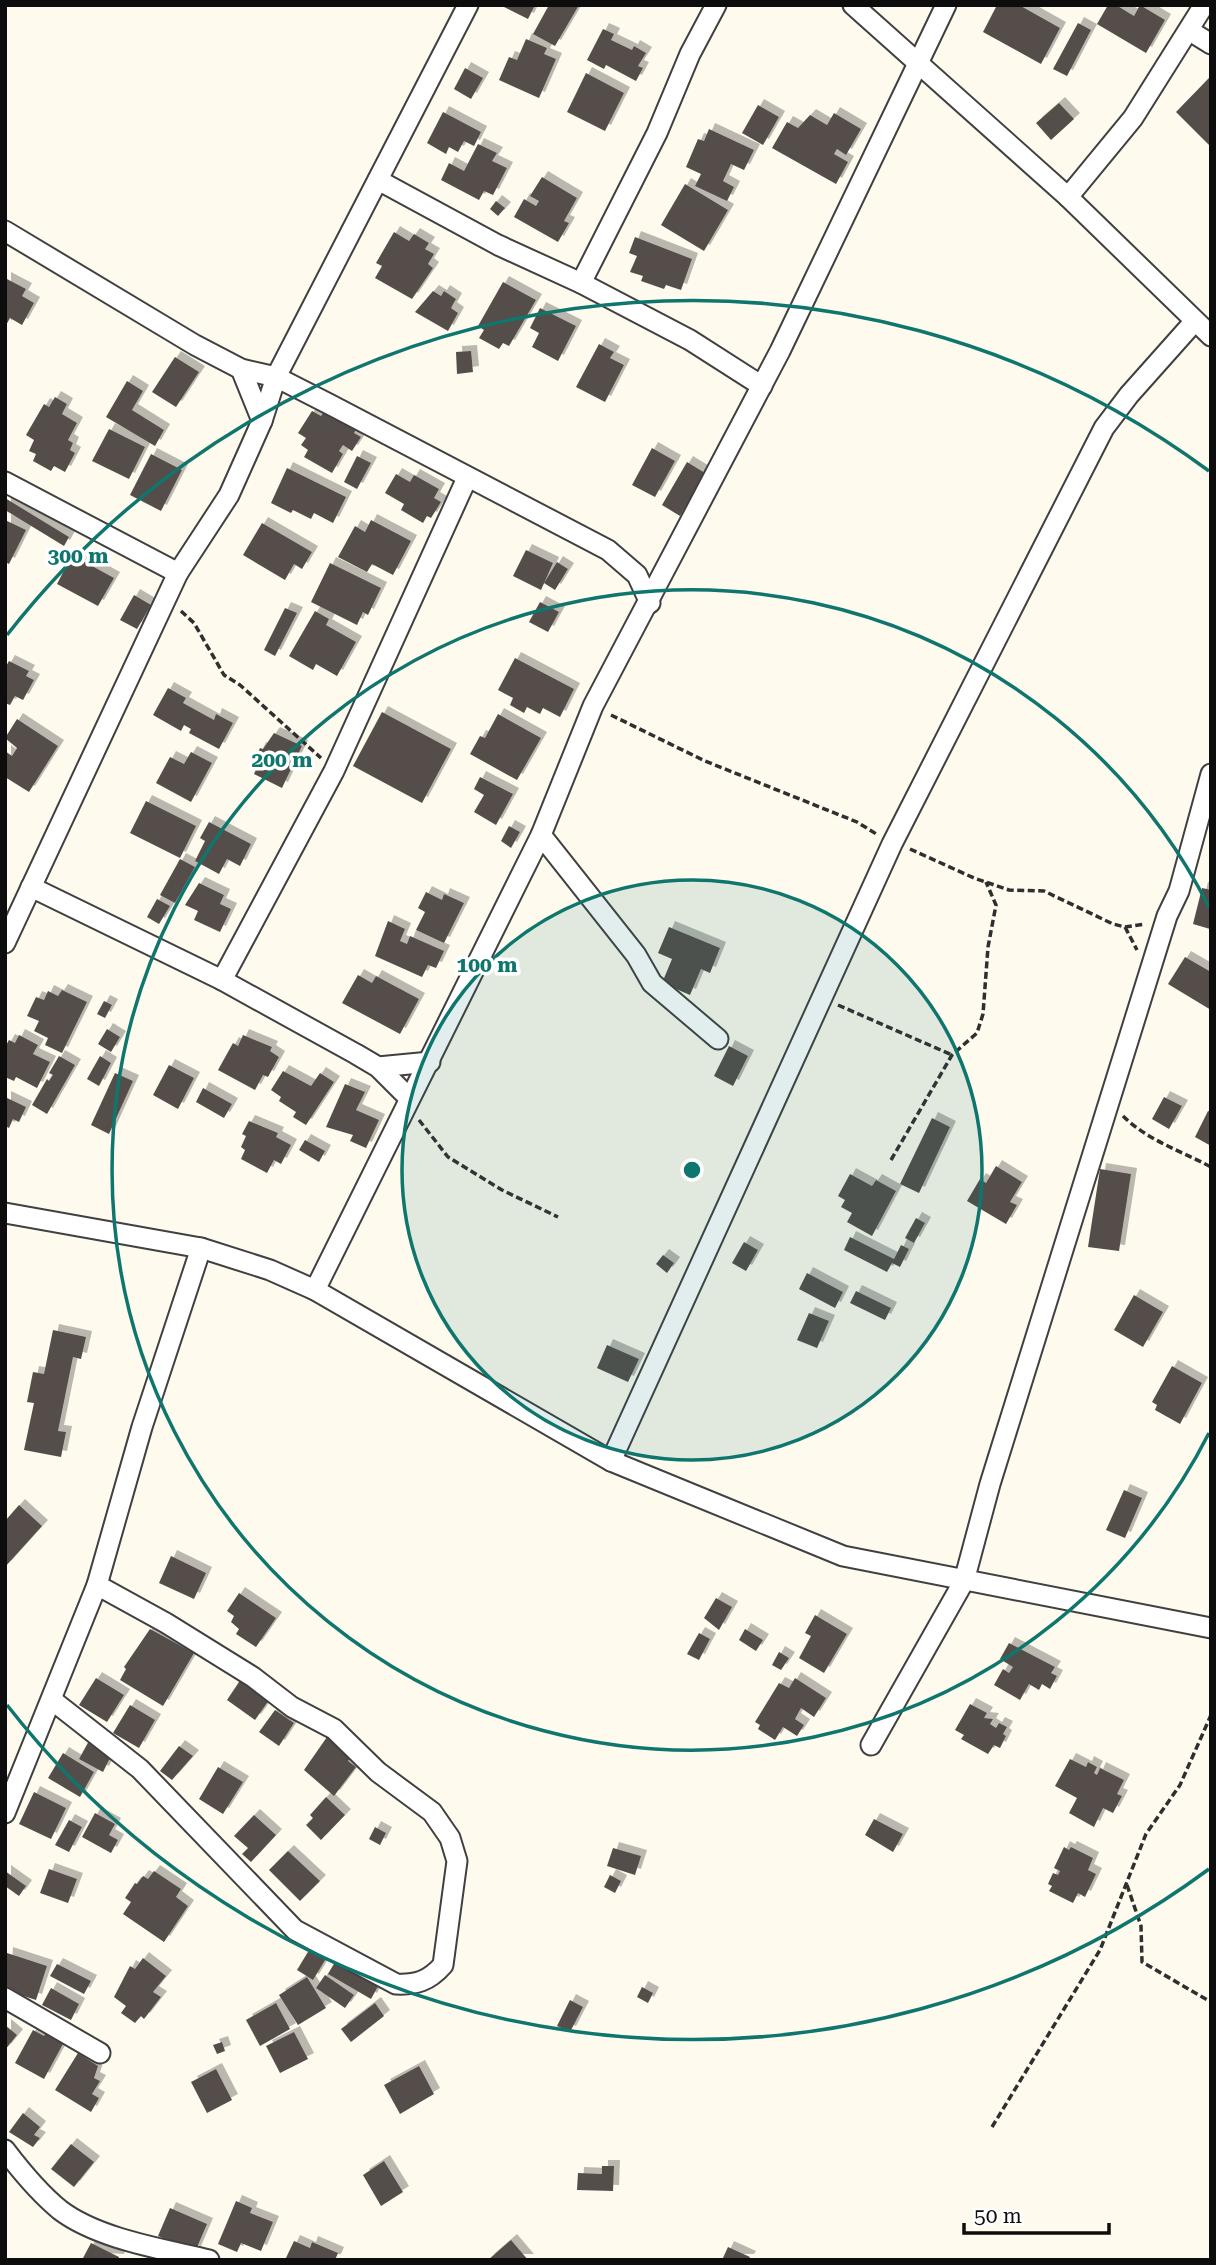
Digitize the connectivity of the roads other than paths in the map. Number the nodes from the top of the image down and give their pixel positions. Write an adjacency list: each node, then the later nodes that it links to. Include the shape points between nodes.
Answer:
1 (468, 5): 9 (street)
2 (716, 5): 12 (street)
3 (853, 5): 8 (street)
4 (946, 5): 8 (street)
5 (1203, 5): 6 (street)
6 (1190, 31): 7 (street); 10 (street, via 1133,118)
7 (1211, 44)
8 (919, 61): 10 (street); 17 (street)
9 (377, 180): 12 (street); 16 (street)
10 (1068, 197): 13 (street)
11 (5, 231): 15 (street)
12 (581, 283): 17 (street, via 690,340)
13 (1194, 322): 14 (street); 35 (street, via 1104,428 892,844)
14 (1211, 336)
15 (241, 369): 16 (street); 18 (street)
16 (276, 377): 18 (street); 19 (street)
17 (761, 386): 22 (street)
18 (262, 421): 21 (street, via 229,495)
19 (467, 478): 22 (street, via 620,558 637,575); 27 (street, via 334,771)
20 (5, 482): 21 (street)
21 (178, 573): 25 (street)
22 (650, 603): 24 (street, via 593,706)
23 (1211, 774): 36 (street, via 1180,891 1167,916)
24 (541, 835): 28 (street, via 636,955 652,983); 29 (street)
25 (31, 887): 26 (street); 27 (street)
26 (5, 943)
27 (222, 980): 30 (street)
28 (718, 1039)
29 (430, 1062): 30 (street); 31 (street)
30 (377, 1067): 31 (street)
31 (407, 1102): 34 (street)
32 (5, 1213): 33 (street)
33 (201, 1248): 34 (street); 37 (street, via 142,1427)
34 (315, 1290): 35 (street)
35 (611, 1461): 36 (street, via 843,1556)
36 (964, 1581): 38 (street); 40 (street)
37 (97, 1586): 39 (street); 39 (street, via 166,1623 292,1707 334,1729 378,1772 432,1812 450,1838 457,1861 443,1965 433,1977 413,1985 396,1984 295,1930 140,1769)
38 (1211, 1628)
39 (52, 1700): 41 (street)
40 (871, 1745)
41 (5, 1813)
42 (5, 1998): 43 (street)
43 (100, 2053)
44 (5, 2150): 45 (street, via 62,2211 116,2236)
45 (209, 2260)

